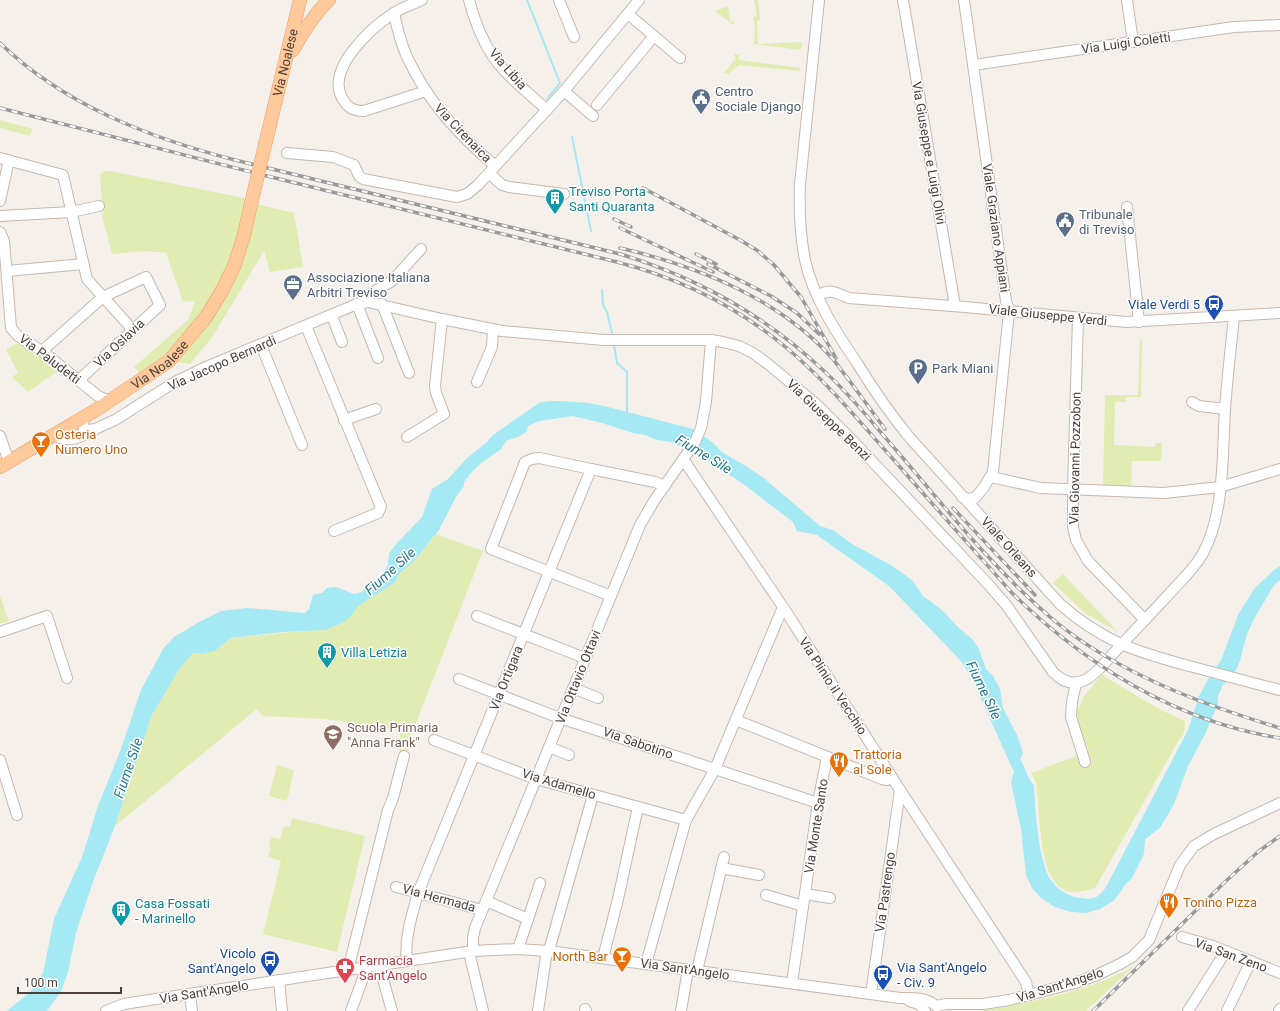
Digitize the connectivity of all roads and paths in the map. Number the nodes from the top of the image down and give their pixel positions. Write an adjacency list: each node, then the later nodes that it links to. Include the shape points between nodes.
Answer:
1 (422, 0): 11 (street)
2 (469, 0): 23 (street, Via Libia, via 478,27 492,55 514,80)
3 (559, 0): 15 (street)
4 (639, 0): 12 (street)
5 (819, 0): 39 (street, Viale Orleans, via 799,212 806,261)
6 (903, 0): 43 (street, Via Giuseppe e Luigi Olivi)
7 (964, 0): 19 (street, Viale Graziano Appiani)
8 (1127, 0): 16 (street)
9 (300, 3): 10 (main road, via 309,11 314,11); 18 (main road, Via Noalese)
10 (325, 4): 18 (main road, via 308,24)
11 (394, 13): 20 (street, Via Cirenaica, via 407,56); 20 (street, via 363,38 349,57 340,76 338,88 342,98 350,108 364,111)
12 (628, 14): 14 (street); 21 (street)
13 (1280, 25): 16 (street, Via Luigi Coletti, via 1234,27)
14 (654, 36): 17 (street); 22 (street)
15 (574, 37)
16 (1133, 42): 19 (street, Via Luigi Coletti)
17 (680, 58)
18 (286, 61): 62 (main road, Via Noalese, bridge, via 244,235 235,264 223,289 206,317 168,361)
19 (972, 65): 44 (street, Viale Graziano Appiani)
20 (426, 91): 27 (street, Via Cirenaica, via 442,114)
21 (564, 91): 23 (street); 24 (street)
22 (597, 105)
23 (547, 110): 27 (street)
24 (593, 116)
25 (287, 153): 27 (street, via 338,158 354,164 363,179 456,197 467,194)
26 (5, 159): 29 (street); 32 (street, via 63,175)
27 (492, 169): 28 (street, Via Cirenaica, via 504,186)
28 (564, 194)
29 (0, 202)
30 (99, 206): 32 (street)
31 (1127, 207): 50 (street)
32 (71, 212): 33 (street); 36 (street)
33 (0, 216)
34 (0, 232): 37 (street, Via Paludetti, via 4,241)
35 (421, 249): 40 (street, via 392,280 370,294)
36 (83, 264): 37 (street); 38 (street, via 87,279)
37 (7, 271): 57 (street, Via Paludetti, via 11,328 18,336)
38 (103, 296): 53 (street); 53 (street, Via Oslavia, via 146,277 160,305); 57 (street)
39 (819, 296): 43 (street, Viale Giuseppe Verdi, via 824,292 833,291 849,298); 81 (street, Viale Orleans, via 833,326 896,420)
40 (368, 302): 41 (street, Via Jacopo Bernardi); 42 (street, Via Giuseppe Benzi)
41 (357, 304): 46 (street, Via Jacopo Bernardi); 58 (street)
42 (382, 304): 49 (street, Via Giuseppe Benzi); 59 (street)
43 (955, 306): 44 (street, Viale Giuseppe Verdi)
44 (1009, 311): 48 (street, Viale Giuseppe Verdi); 77 (street, Viale Graziano Appiani, via 994,464)
45 (1280, 313): 47 (street, Viale Giuseppe Verdi)
46 (332, 316): 51 (street, Via Jacopo Bernardi); 55 (street)
47 (1234, 316): 50 (street, Viale Giuseppe Verdi); 65 (street)
48 (1078, 318): 50 (street, Viale Giuseppe Verdi); 80 (street, Via Giovanni Pozzobon)
49 (442, 319): 52 (street, Via Giuseppe Benzi); 71 (street, via 435,386 444,414)
50 (1139, 322)
51 (306, 326): 56 (street, Via Jacopo Bernardi); 67 (street)
52 (493, 329): 54 (street, Via Giuseppe Benzi, via 604,340); 61 (street, via 492,347)
53 (133, 330): 60 (street, Via Oslavia)
54 (711, 340): 73 (street, Via Ottavio Ottavi, via 706,402 701,428); 96 (street, Via Giuseppe Benzi, via 731,344 753,354 815,403 988,584 1007,606 1053,672 1062,680)
55 (342, 342)
56 (261, 344): 68 (street, Via Jacopo Bernardi, via 182,378 115,420); 72 (street)
57 (42, 351): 60 (street, Via Paludetti)
58 (378, 358)
59 (409, 373)
60 (79, 380): 62 (street, Via Paludetti, via 101,398)
61 (477, 382)
62 (113, 398): 66 (main road, Via Noalese)
63 (1192, 402): 65 (street, via 1199,406)
64 (376, 408): 67 (street)
65 (1225, 409): 79 (street)
66 (84, 416): 68 (street, via 84,428); 69 (main road, Via Noalese)
67 (344, 420): 84 (street, via 381,508 378,513)
68 (95, 429): 69 (street, Via Jacopo Bernardi, via 71,440)
69 (54, 435): 74 (main road, Via Noalese)
70 (0, 436): 74 (street)
71 (407, 437)
72 (302, 445)
73 (685, 456): 78 (street, Via Ottavio Ottavi); 87 (street, Via Plinio il Vecchio)
74 (4, 464)
75 (591, 469): 78 (street); 85 (street, Via Ortigara); 85 (street, via 535,458 528,460 523,466 491,549)
76 (1280, 469): 79 (street)
77 (990, 477): 80 (street, via 1041,488); 82 (street, Viale Graziano Appiani)
78 (665, 486): 86 (street, Via Ottavio Ottavi, via 640,525)
79 (1220, 487): 80 (street, via 1155,493); 89 (street, via 1214,527 1206,548 1195,565)
80 (1073, 488): 89 (street, Via Giovanni Pozzobon, via 1073,526 1080,549 1088,561)
81 (962, 496): 82 (street, via 968,500); 83 (street, Viale Orleans)
82 (975, 498): 83 (street)
83 (980, 515): 92 (street, Viale Orleans, via 1060,604 1082,621)
84 (334, 530)
85 (549, 572): 86 (street); 91 (street, Via Ortigara)
86 (611, 596): 93 (street, Via Ottavio Ottavi)
87 (783, 607): 102 (street); 112 (street, Via Plinio il Vecchio)
88 (477, 616): 91 (street)
89 (1145, 620): 92 (street)
90 (0, 632): 94 (street, via 47,616)
91 (524, 635): 93 (street); 99 (street, Via Ortigara)
92 (1121, 644): 96 (street, via 1096,673 1085,681); 98 (street, Viale Orleans, via 1146,654)
93 (586, 658): 97 (street, Via Ottavio Ottavi)
94 (67, 678)
95 (459, 679): 99 (street, Via Sabotino)
96 (1076, 683): 110 (street, via 1071,717)
97 (573, 688): 100 (street); 101 (street, Via Ottavio Ottavi)
98 (1280, 690)
99 (499, 696): 101 (street, Via Sabotino); 107 (street, Via Ortigara)
100 (598, 698)
101 (561, 718): 104 (street, Via Ottavio Ottavi); 111 (street, Via Sabotino)
102 (736, 720): 108 (street); 111 (street)
103 (434, 740): 107 (street, Via Adamello)
104 (549, 747): 105 (street); 113 (street, Via Ottavio Ottavi)
105 (569, 755)
106 (404, 756): 144 (street)
107 (474, 756): 113 (street, Via Adamello); 126 (street, Via Ortigara)
108 (827, 757): 112 (street, via 882,779); 117 (street, Via Monte Santo)
109 (0, 760): 119 (street)
110 (1085, 762)
111 (715, 769): 117 (street, Via Sabotino); 120 (street)
112 (892, 777): 114 (street, Via Plinio il Vecchio)
113 (536, 779): 115 (street, Via Adamello); 130 (street, Via Ottavio Ottavi)
114 (900, 790): 150 (street, Via Pastrengo); 151 (street, Via Plinio il Vecchio, via 1026,982)
115 (593, 795): 118 (street, Via Adamello); 136 (street)
116 (1280, 803): 151 (street, Via Sant'Angelo, via 1194,846 1180,865 1149,940 1132,956 1097,975)
117 (818, 804): 127 (street, Via Monte Santo)
118 (638, 807): 120 (street, Via Adamello); 138 (street)
119 (16, 815)
120 (686, 820): 141 (street)
121 (724, 858): 122 (street)
122 (721, 868): 123 (street); 145 (street)
123 (759, 875)
124 (540, 884): 132 (street)
125 (396, 887): 126 (street, Via Hermada)
126 (418, 893): 130 (street, Via Hermada); 139 (street, Via Ortigara, via 410,925)
127 (805, 894): 129 (street); 131 (street, Via Monte Santo)
128 (766, 895): 131 (street)
129 (830, 898)
130 (484, 906): 132 (street); 135 (street, Via Ottavio Ottavi, via 473,932)
131 (803, 906): 148 (street, Via Monte Santo)
132 (528, 919): 134 (street)
133 (1182, 937): 137 (street, Via San Zeno)
134 (518, 949): 135 (street, Via Sant'Angelo); 136 (street, Via Sant'Angelo)
135 (471, 951): 139 (street, Via Sant'Angelo); 160 (street)
136 (548, 951): 138 (street, Via Sant'Angelo); 161 (street)
137 (1226, 951): 140 (street, Via San Zeno); 164 (street)
138 (603, 958): 141 (street, Via Sant'Angelo)
139 (407, 961): 142 (street, Via Sant'Angelo)
140 (1251, 961): 146 (street, Via San Zeno); 165 (street)
141 (646, 964): 145 (street, Via Sant'Angelo)
142 (379, 965): 143 (street, Via Sant'Angelo); 159 (street)
143 (367, 967): 144 (street, Via Sant'Angelo); 158 (street)
144 (348, 970): 147 (street, Via Sant'Angelo)
145 (692, 970): 148 (street, Via Sant'Angelo); 162 (street)
146 (1280, 973)
147 (279, 980): 149 (street, Via Sant'Angelo); 157 (street)
148 (792, 983): 150 (street, Via Sant'Angelo)
149 (190, 994): 152 (street, Via Sant'Angelo); 156 (street)
150 (871, 994): 154 (street, Via Sant'Angelo, via 922,999 933,1003)
151 (1029, 995): 153 (street, Via Sant'Angelo)
152 (143, 1006): 155 (street, Via Sant'Angelo, via 124,1004)
153 (969, 1007): 154 (street, Via Sant'Angelo, via 946,1004); 163 (street, Via Sant'Angelo, via 960,1007)
154 (938, 1009)
155 (106, 1011)
156 (192, 1011)
157 (282, 1011)
158 (351, 1011)
159 (392, 1011)
160 (483, 1011)
161 (538, 1011)
162 (681, 1011)
163 (955, 1011)
164 (1188, 1011)
165 (1227, 1011)

